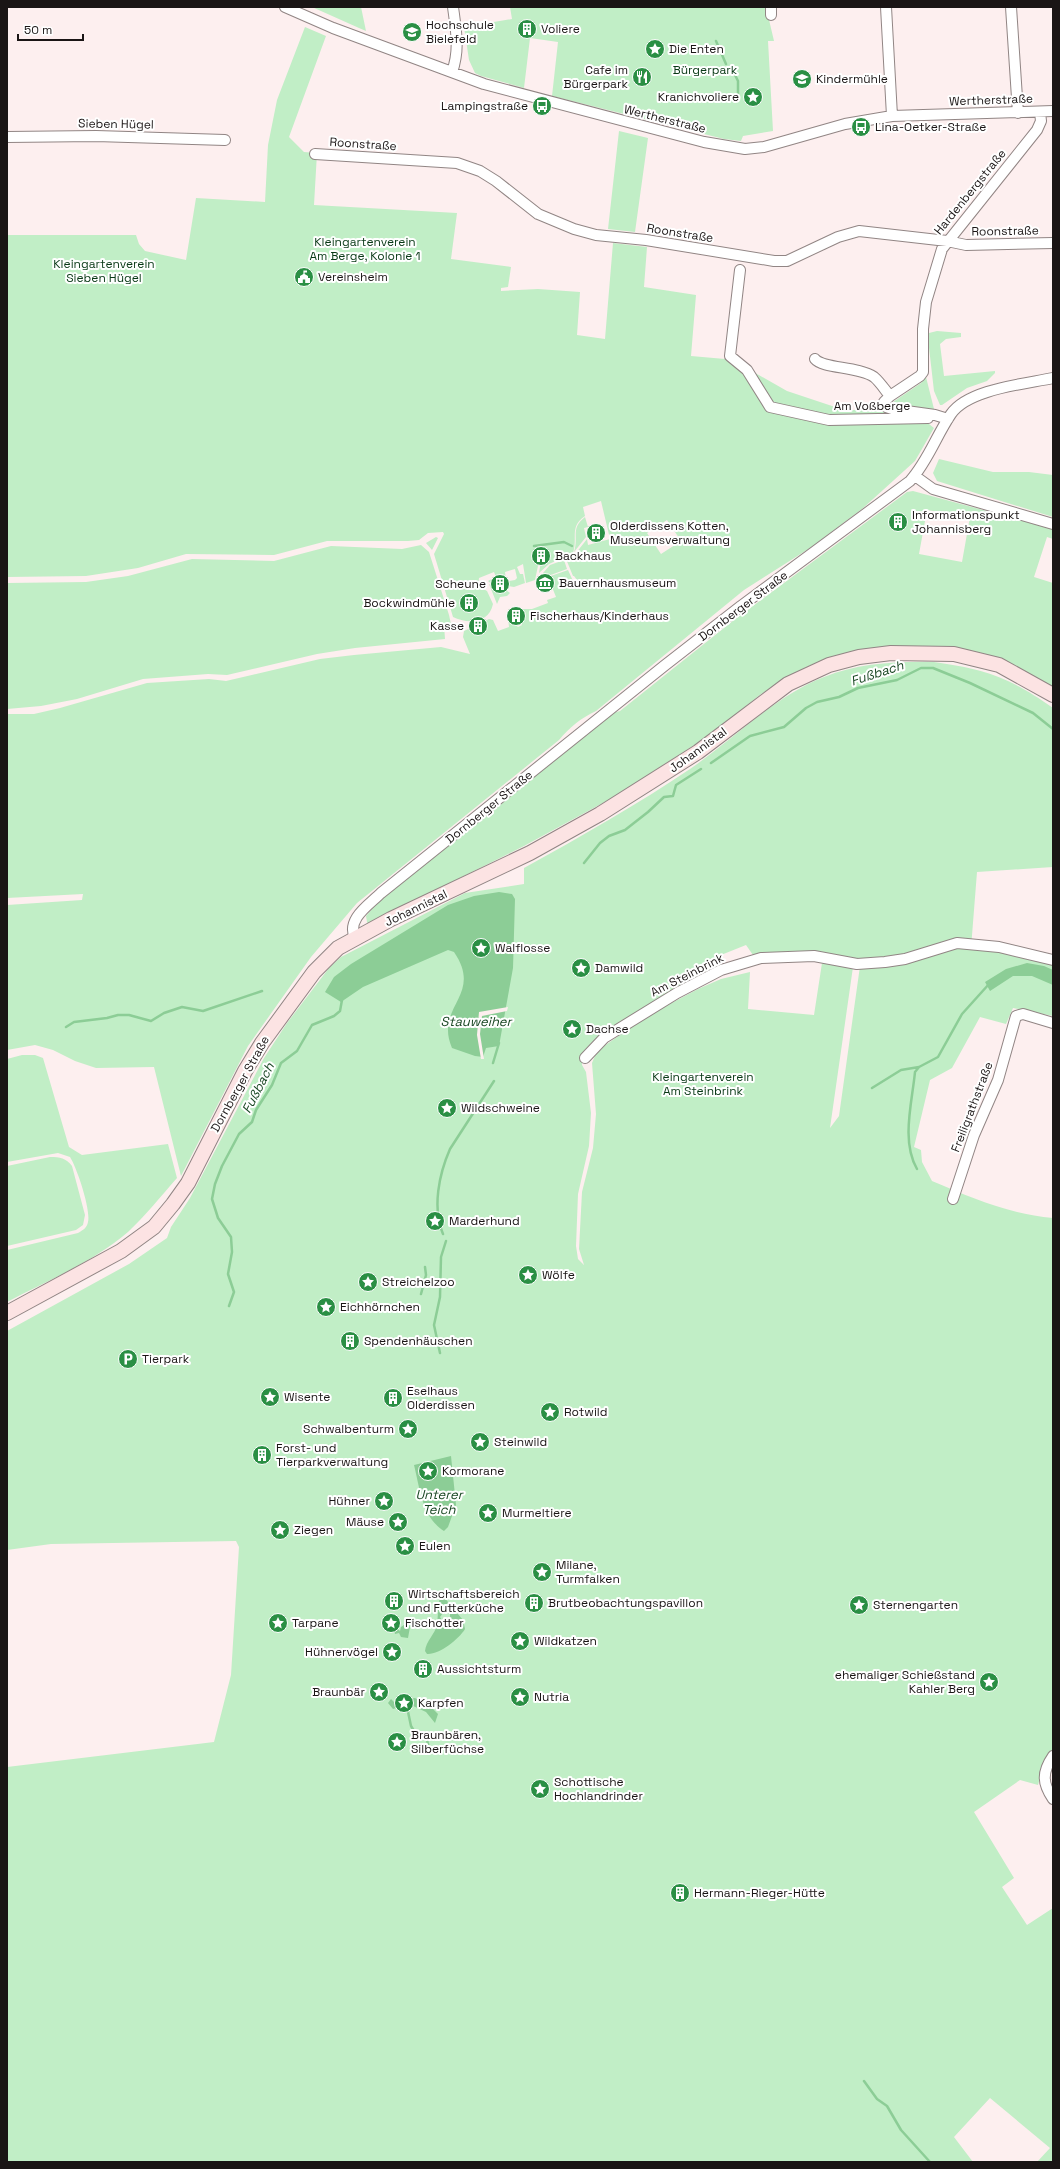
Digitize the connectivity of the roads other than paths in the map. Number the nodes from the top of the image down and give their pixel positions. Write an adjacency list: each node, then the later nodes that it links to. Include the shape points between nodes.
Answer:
1 (286, 7): 5 (street, Wertherstraße, via 333,28)
2 (453, 7): 5 (street, via 458,48)
3 (886, 7): 9 (street)
4 (1011, 7): 8 (street)
5 (452, 72): 9 (street, Wertherstraße, via 484,84 626,122 704,142 745,149 764,147 845,124)
6 (1053, 111): 7 (street, Wertherstraße)
7 (1040, 112): 8 (street, Wertherstraße); 13 (street, Hardenbergstraße, via 1041,122 1037,130)
8 (1018, 113): 9 (street, Wertherstraße)
9 (892, 116)
10 (7, 137): 11 (street, Sieben Hügel, via 96,136)
11 (225, 140)
12 (315, 154): 13 (street, Roonstraße, via 457,163 480,171 496,181 538,214 574,229 596,235 646,240 774,262 787,261 838,237 858,231)
13 (947, 241): 14 (street, Roonstraße, via 966,245); 18 (street, Hardenbergstraße, via 934,269 926,302 923,372 916,380)
14 (1053, 243)
15 (740, 270): 19 (street, Am Voßberge, via 730,356 747,370 770,407 829,420 924,419)
16 (815, 359): 18 (street, via 821,363 868,374 877,380)
17 (1053, 378): 20 (street, Dornberger Straße, via 975,397 959,406)
18 (887, 400): 19 (street, via 892,409)
19 (936, 415): 20 (street)
20 (948, 419): 21 (street, Dornberger Straße)
21 (915, 476): 22 (street, via 933,489); 24 (street, Dornberger Straße, via 664,666 381,893 354,921 352,930)
22 (1053, 524)
23 (1053, 695): 24 (main road, Johannistal, via 999,665 954,654 890,653 859,656 829,664 788,684 698,752 600,814 530,853)
24 (355, 938): 29 (main road, Dornberger Straße, via 333,952 320,965 262,1043 244,1071 188,1183 163,1217 121,1251)
25 (1053, 960): 27 (street, Am Steinbrink, via 999,947 957,943 905,959 885,962 857,964 814,956 761,958 721,970 671,997 604,1038)
26 (1053, 1023): 28 (street, Freiligrathstraße, via 1023,1014 1018,1014 1014,1019 998,1080 974,1135)
27 (585, 1058)
28 (953, 1199)
29 (7, 1313)
30 (1053, 1756): 31 (street, via 1044,1772 1045,1786)
31 (1053, 1799)

